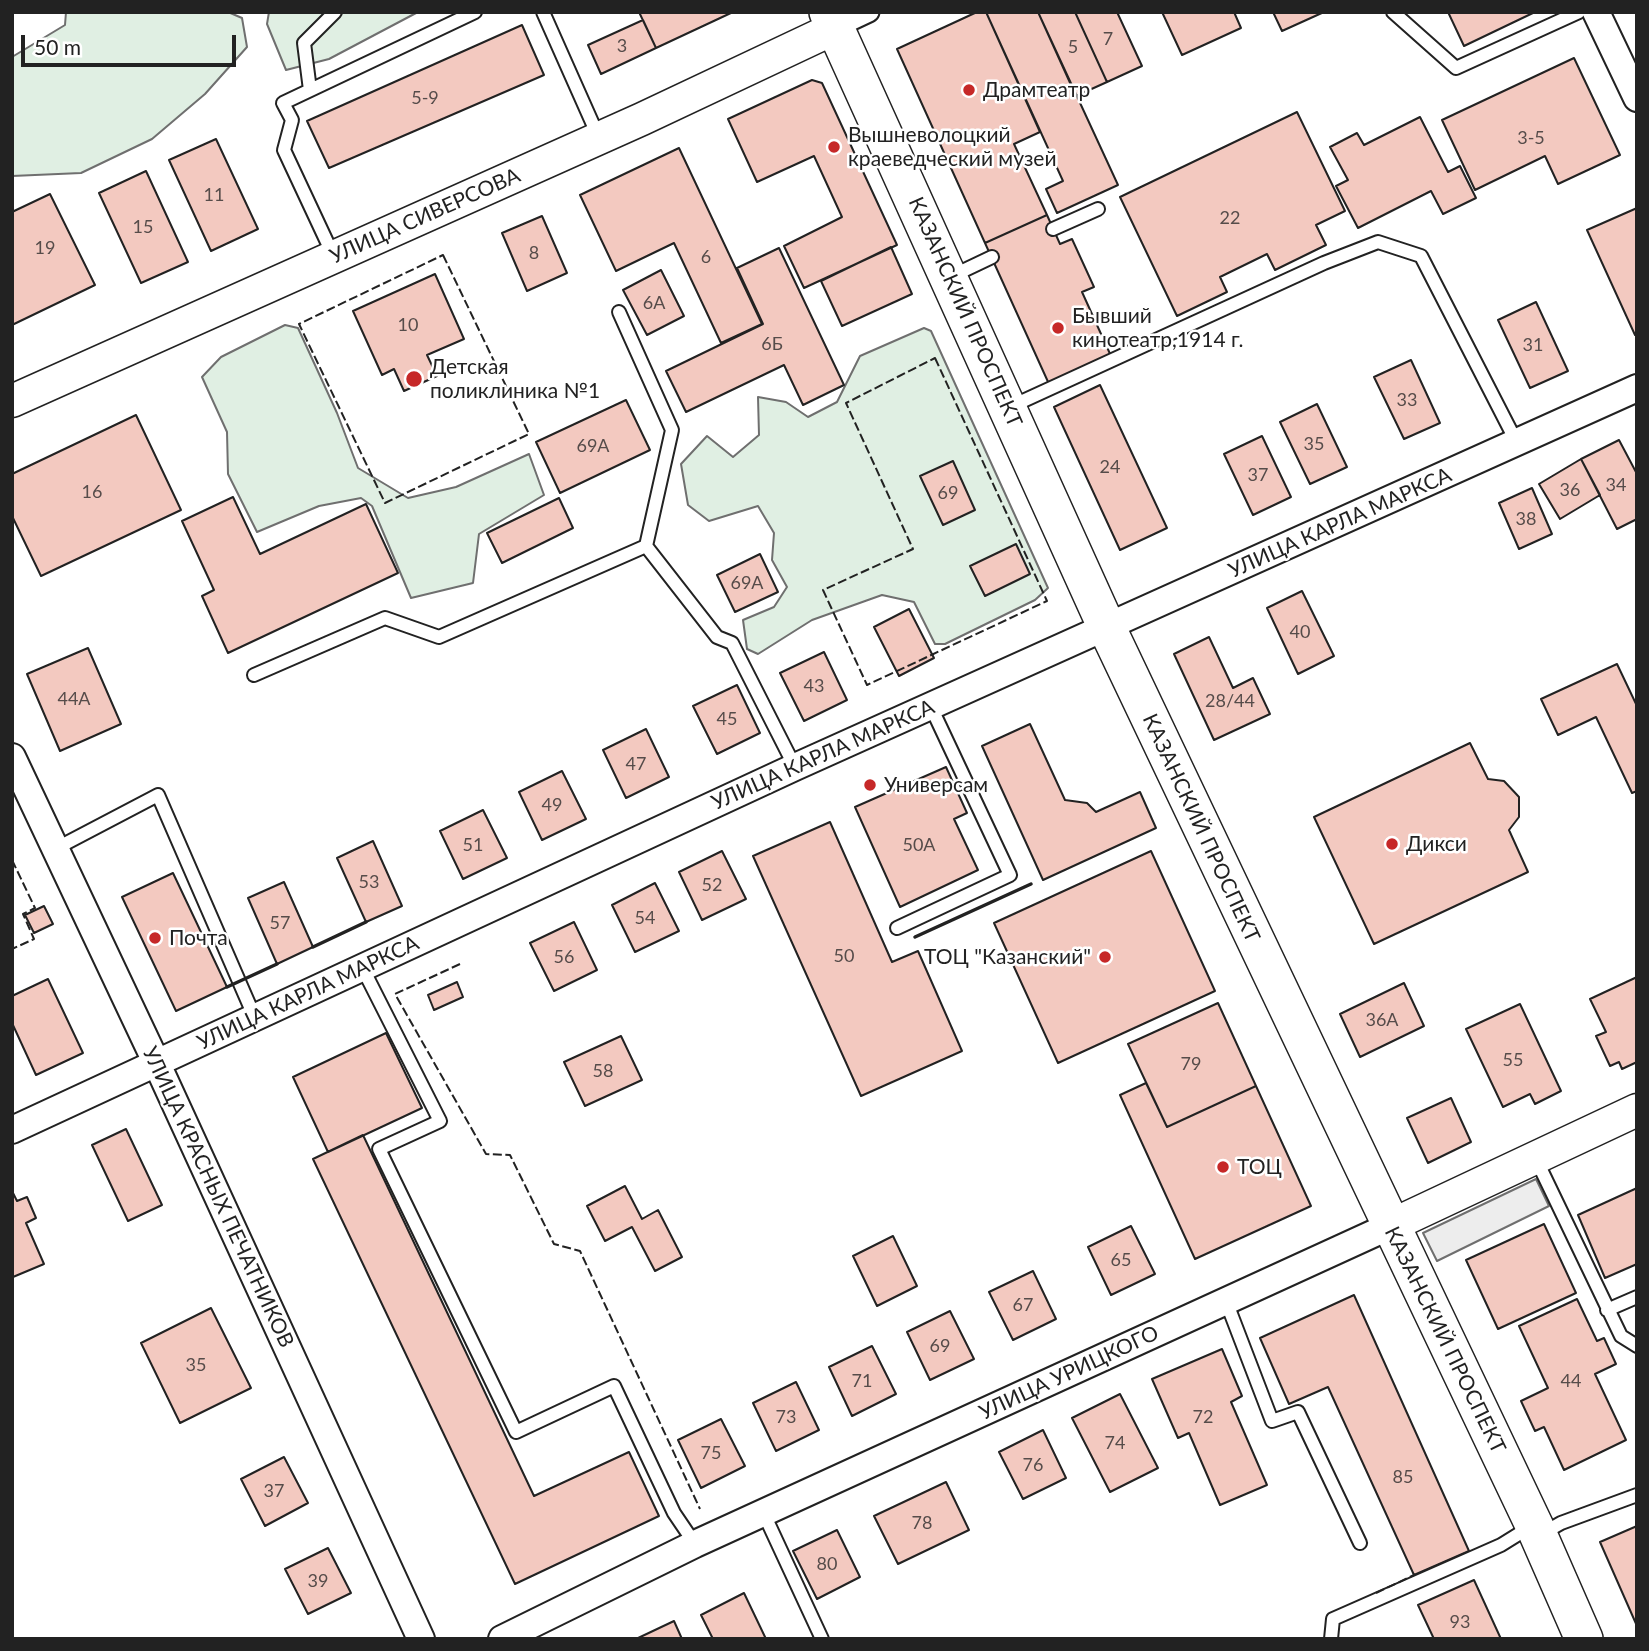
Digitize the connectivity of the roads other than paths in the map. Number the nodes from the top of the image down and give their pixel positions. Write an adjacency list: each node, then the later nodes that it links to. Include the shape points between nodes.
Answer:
1 (335, 12): 9 (lane, via 304,44)
2 (475, 12): 9 (lane)
3 (543, 12): 11 (lane)
4 (869, 12): 8 (street)
5 (1393, 12): 6 (lane, via 1456,68)
6 (1578, 12)
7 (1596, 12): 10 (street)
8 (832, 20): 11 (street, УЛИЦА СИВЕРСОВА); 16 (main road, КАЗАНСКИЙ ПРОСПЕКТ)
9 (310, 90): 14 (lane, via 283,103 292,120 284,150)
10 (1637, 98)
11 (600, 138): 14 (street, УЛИЦА СИВЕРСОВА)
12 (1098, 209): 13 (lane)
13 (1053, 229)
14 (334, 257): 19 (street, УЛИЦА СИВЕРСОВА)
15 (992, 257): 16 (lane)
16 (950, 277): 20 (main road, КАЗАНСКИЙ ПРОСПЕКТ)
17 (619, 312): 22 (lane, via 672,430)
18 (1637, 388): 21 (street, УЛИЦА КАРЛА МАРКСА)
19 (12, 401)
20 (1008, 408): 21 (lane, via 1378,242 1421,256); 23 (main road, КАЗАНСКИЙ ПРОСПЕКТ)
21 (1517, 443): 23 (street, УЛИЦА КАРЛА МАРКСА)
22 (646, 547): 24 (lane, via 439,637 385,618); 27 (lane, via 717,638 732,643)
23 (1107, 628): 25 (street, УЛИЦА КАРЛА МАРКСА); 36 (main road, КАЗАНСКИЙ ПРОСПЕКТ)
24 (254, 675)
25 (931, 707): 27 (street, УЛИЦА КАРЛА МАРКСА); 29 (lane, via 1010,875)
26 (12, 757): 28 (street, УЛИЦА КРАСНЫХ ПЕЧАТНИКОВ)
27 (795, 767): 30 (street, УЛИЦА КАРЛА МАРКСА)
28 (54, 849): 31 (lane, via 158,795); 32 (street, УЛИЦА КРАСНЫХ ПЕЧАТНИКОВ)
29 (897, 928)
30 (362, 967): 31 (street, УЛИЦА КАРЛА МАРКСА); 45 (lane, via 440,1121 379,1149 516,1432 614,1387 674,1513)
31 (255, 1018): 32 (street, УЛИЦА КАРЛА МАРКСА)
32 (158, 1065): 34 (street, УЛИЦА КАРЛА МАРКСА); 46 (street, УЛИЦА КРАСНЫХ ПЕЧАТНИКОВ)
33 (1637, 1110): 35 (street, УЛИЦА УРИЦКОГО)
34 (12, 1130)
35 (1535, 1157): 36 (street, УЛИЦА УРИЦКОГО); 39 (lane)
36 (1390, 1226): 38 (street, УЛИЦА УРИЦКОГО); 43 (main road, КАЗАНСКИЙ ПРОСПЕКТ)
37 (1637, 1297): 39 (lane)
38 (1226, 1301): 42 (street, УЛИЦА УРИЦКОГО); 44 (lane, via 1272,1421 1298,1412)
39 (1607, 1310): 40 (lane, via 1621,1336)
40 (1637, 1346)
41 (1637, 1495): 43 (lane)
42 (764, 1514): 45 (street, УЛИЦА УРИЦКОГО); 48 (lane)
43 (1536, 1531): 49 (lane, via 1333,1619); 50 (main road, КАЗАНСКИЙ ПРОСПЕКТ)
44 (1360, 1543)
45 (695, 1544): 47 (street, УЛИЦА УРИЦКОГО)
46 (421, 1639)
47 (502, 1639)
48 (822, 1639)
49 (1331, 1639)
50 (1584, 1639)

